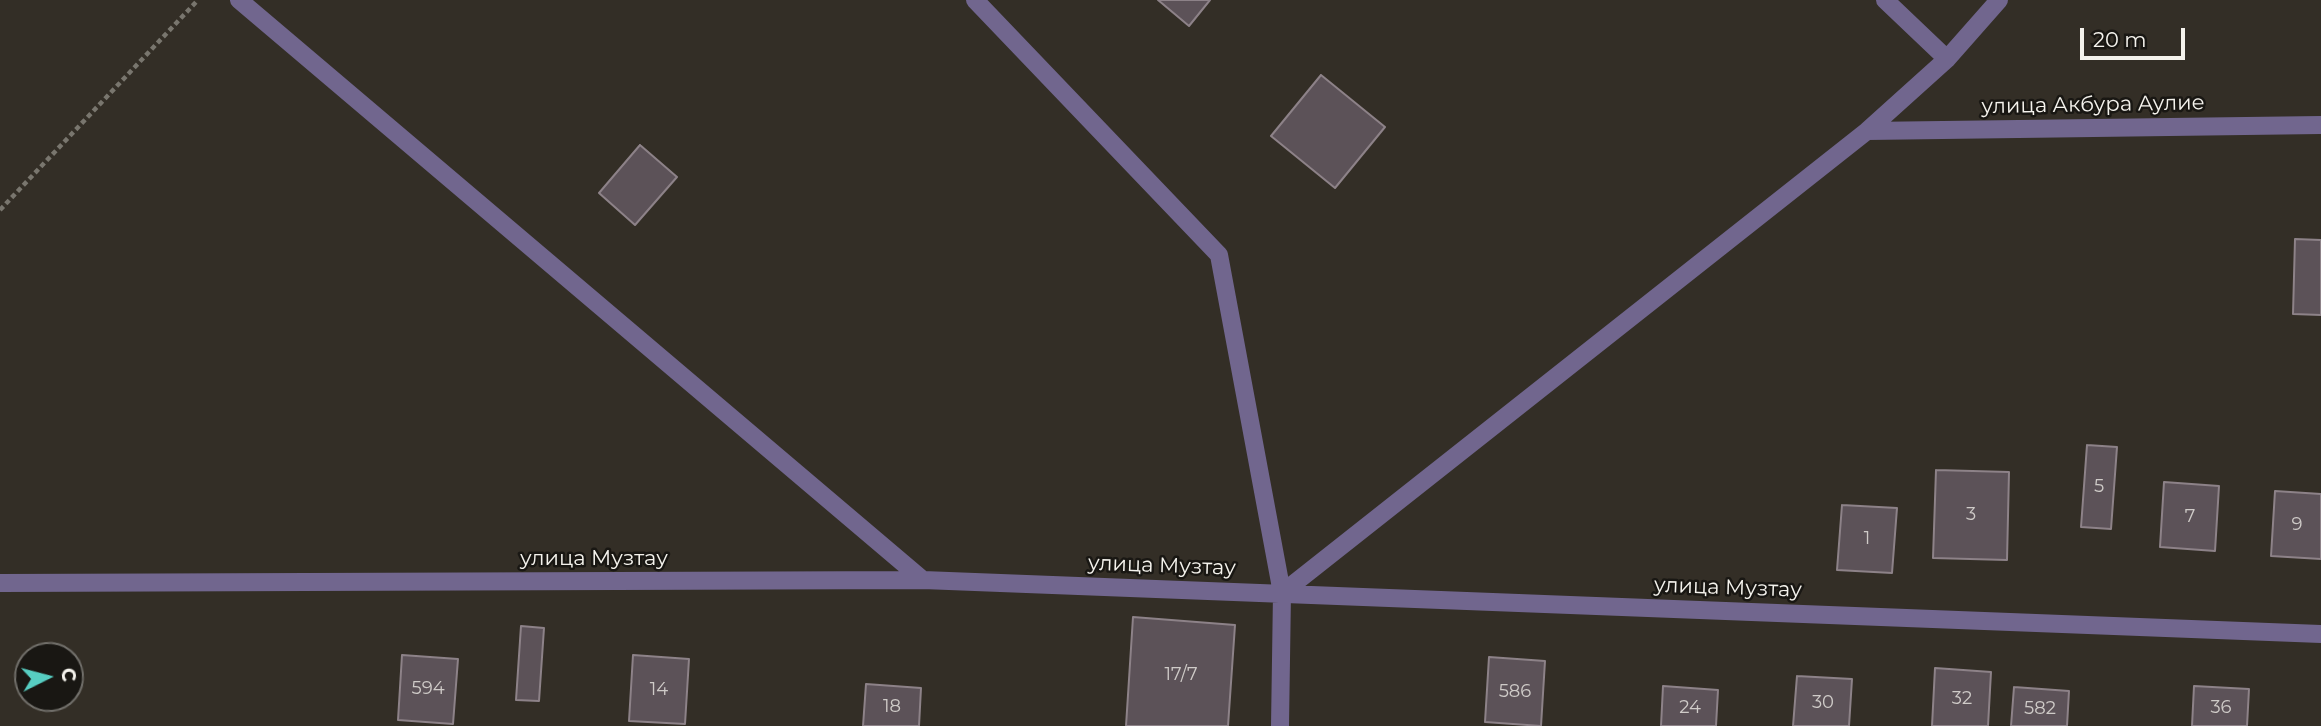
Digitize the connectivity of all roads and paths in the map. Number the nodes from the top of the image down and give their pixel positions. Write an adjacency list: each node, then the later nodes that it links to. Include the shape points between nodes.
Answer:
1 (198, 0): 9 (path)
2 (239, 0): 10 (street)
3 (975, 0): 12 (street, via 1219,255)
4 (1885, 0): 6 (street)
5 (1998, 0): 6 (street)
6 (1947, 59): 8 (street)
7 (2321, 125): 8 (street, улица Акбура Аулие)
8 (1867, 131): 12 (street)
9 (0, 210)
10 (923, 580): 11 (street, улица Музтау); 12 (street, улица Музтау)
11 (0, 583)
12 (1282, 593): 13 (street, улица Музтау); 14 (street)
13 (2321, 634)
14 (1280, 726)

